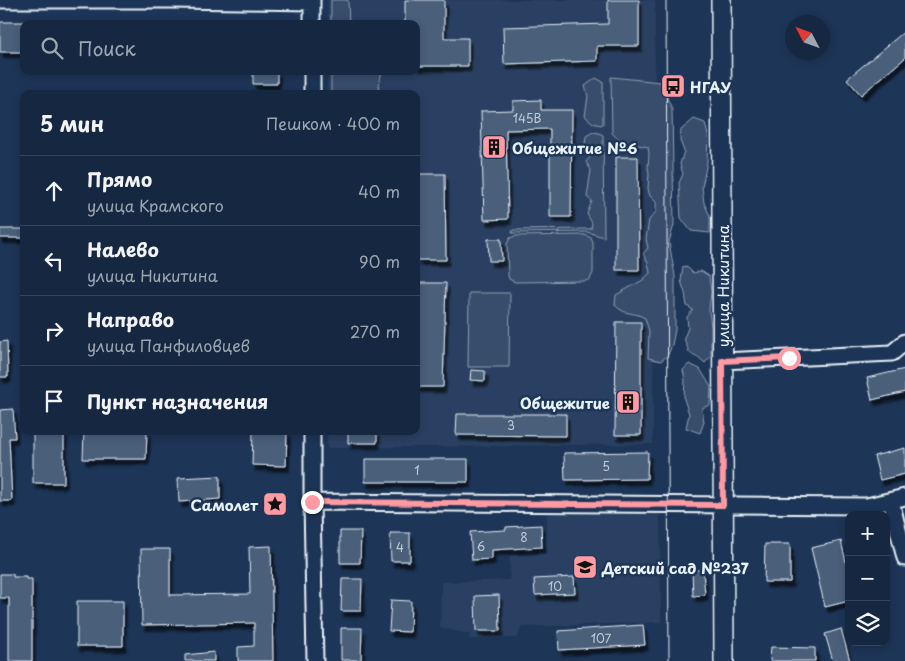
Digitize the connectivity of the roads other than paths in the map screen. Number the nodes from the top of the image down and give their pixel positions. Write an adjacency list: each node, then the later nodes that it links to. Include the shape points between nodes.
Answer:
1 (0, 0): 3 (street)
2 (721, 0): 8 (main road, улица Никитина)
3 (312, 1): 4 (street)
4 (312, 20)
5 (312, 75): 6 (street)
6 (312, 90)
7 (905, 342): 8 (street, via 892,353)
8 (722, 361): 12 (main road, улица Никитина)
9 (312, 435): 11 (street)
10 (898, 499): 12 (street, via 867,506); 13 (street)
11 (312, 502): 12 (street); 14 (street)
12 (723, 505): 15 (main road, улица Никитина)
13 (905, 558)
14 (315, 661)
15 (724, 661)

